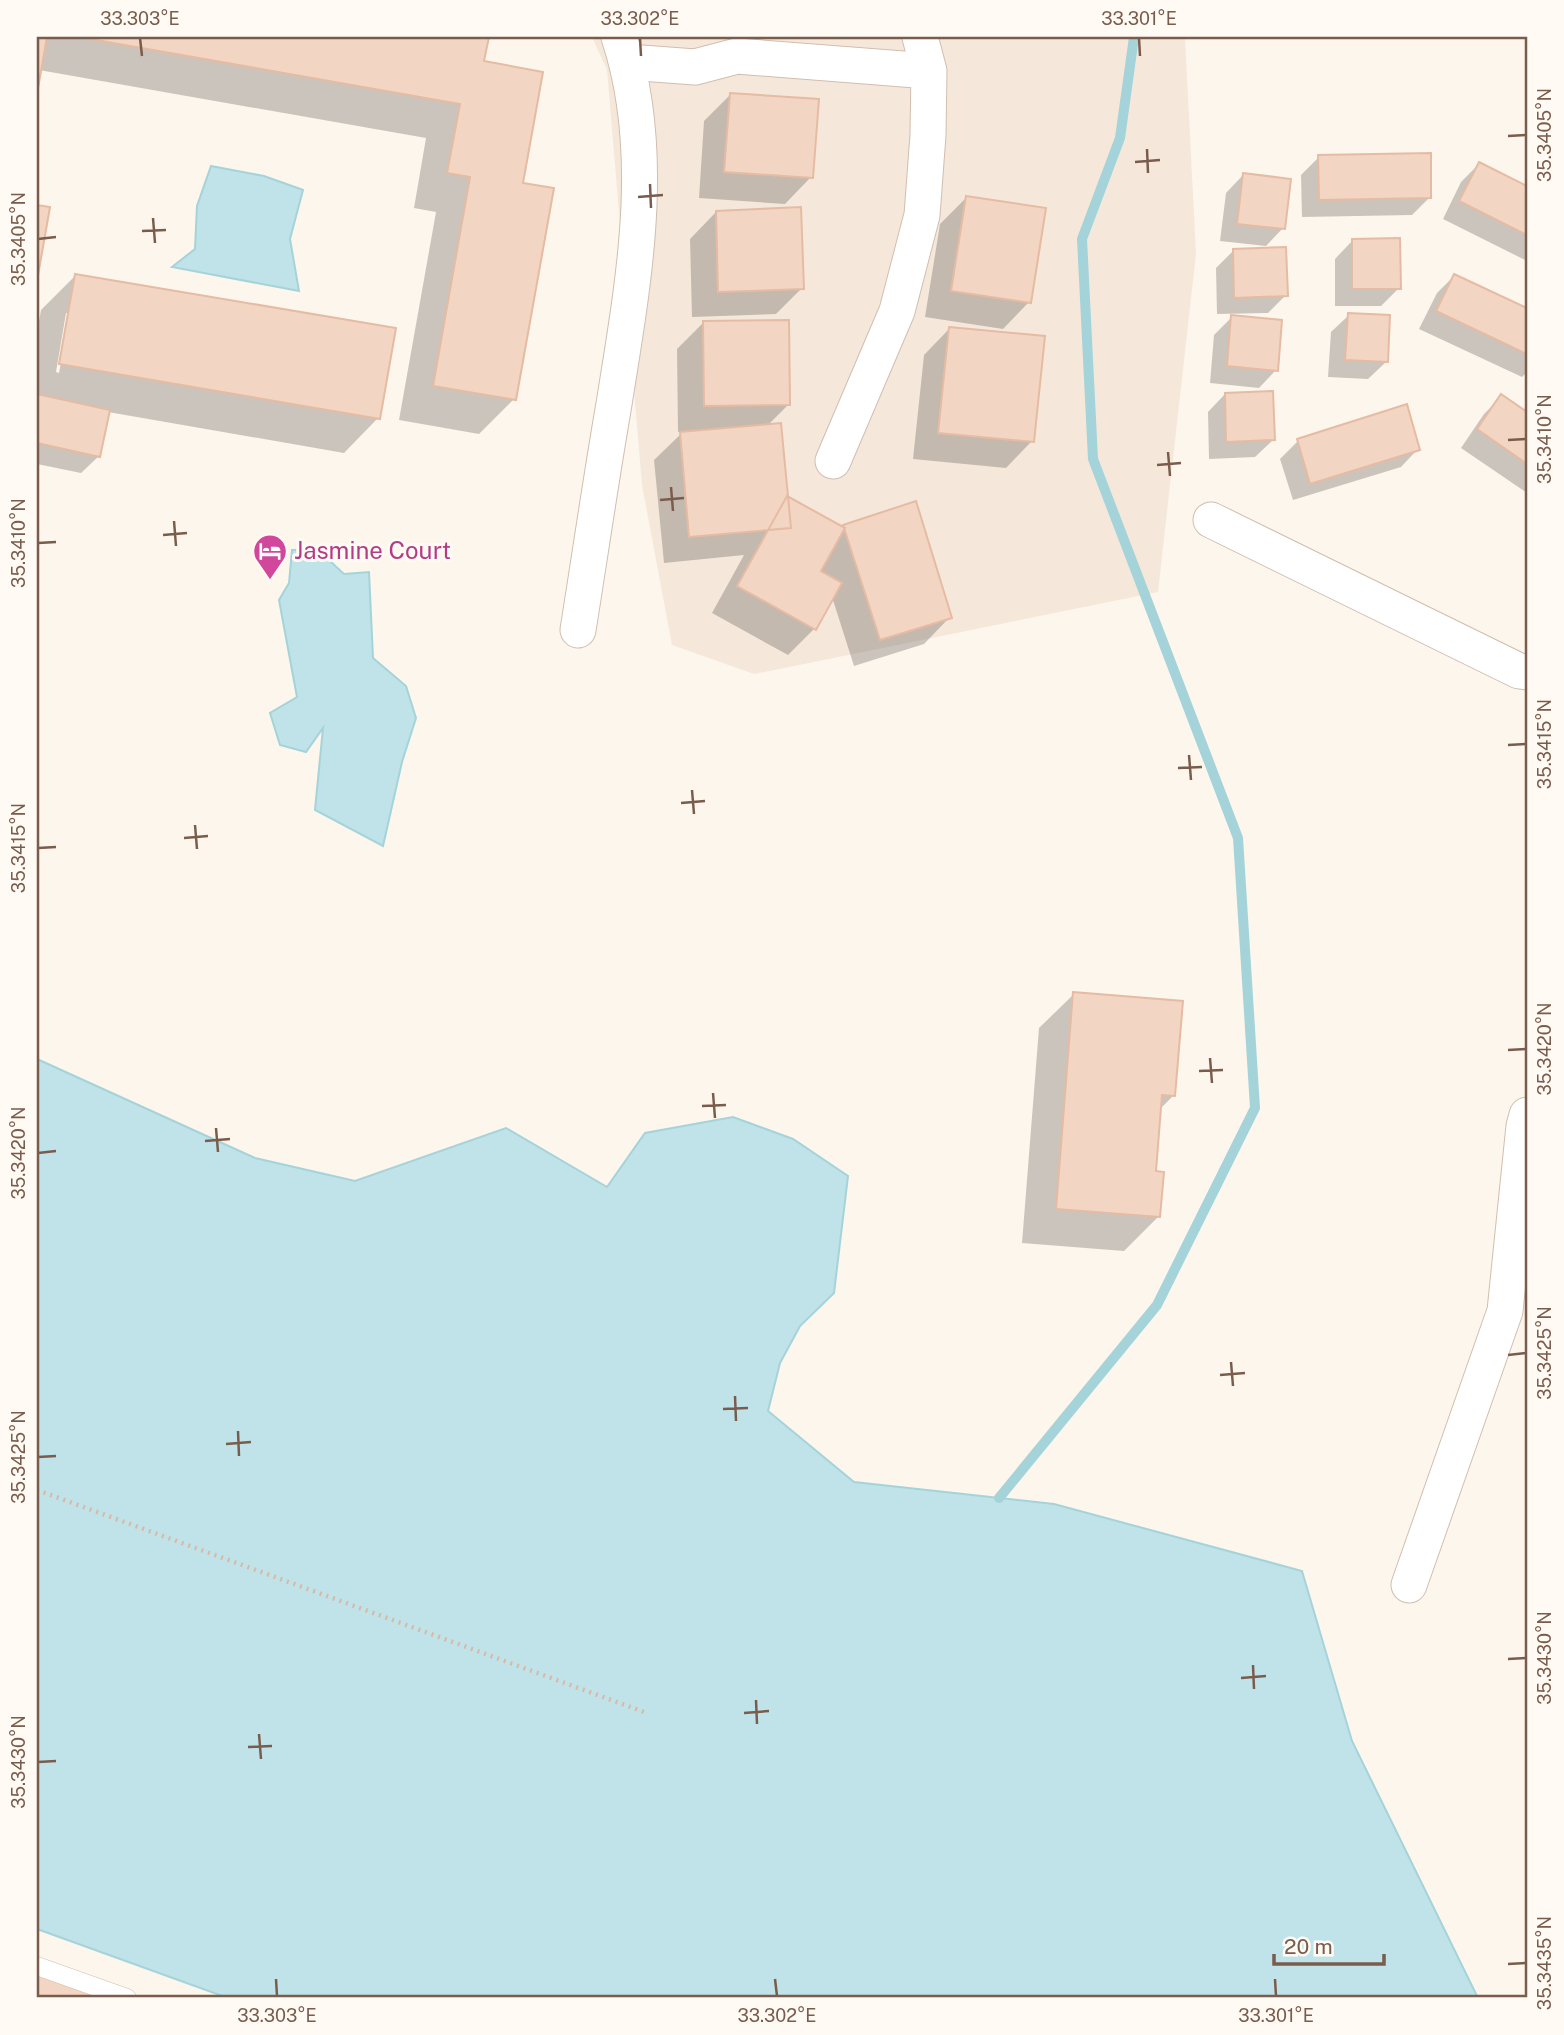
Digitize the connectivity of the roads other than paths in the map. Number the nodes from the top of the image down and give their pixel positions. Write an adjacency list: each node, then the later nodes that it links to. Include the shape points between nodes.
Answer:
1 (920, 37): 3 (street)
2 (623, 49): 3 (street, via 695,67 737,56); 6 (street, via 640,148 635,275)
3 (929, 71): 4 (street, via 922,215 897,311)
4 (833, 461)
5 (1211, 520): 7 (street)
6 (578, 630)
7 (1527, 672)
8 (1527, 1115): 9 (street, via 1504,1311)
9 (1409, 1584)
10 (37, 1966): 11 (lane)
11 (127, 1998)

